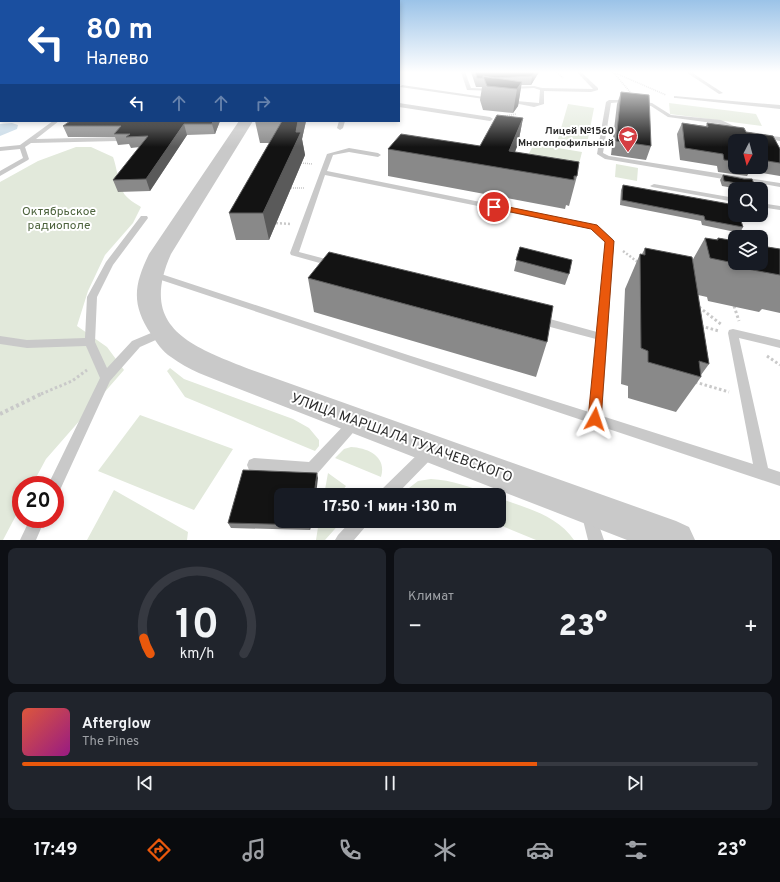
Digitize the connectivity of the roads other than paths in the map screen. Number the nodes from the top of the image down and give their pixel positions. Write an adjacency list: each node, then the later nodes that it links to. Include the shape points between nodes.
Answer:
1 (482, 97): 4 (lane)
2 (541, 97): 5 (lane, via 541,104 534,105)
3 (678, 97): 8 (lane)
4 (495, 99)
5 (503, 100)
6 (780, 102): 8 (lane, via 777,102)
7 (400, 105): 9 (lane)
8 (780, 107)
9 (490, 119)
10 (55, 122): 19 (lane)
11 (245, 122): 33 (street, via 160,254)
12 (342, 122): 13 (lane)
13 (340, 128)
14 (750, 134): 26 (lane, via 721,122 670,116 652,105 609,102 600,154 607,158)
15 (768, 138): 18 (lane)
16 (118, 139): 19 (lane)
17 (768, 140): 20 (lane)
18 (780, 140)
19 (30, 141): 21 (lane)
20 (770, 144)
21 (22, 147): 22 (lane); 25 (lane, via 26,159)
22 (0, 148)
23 (378, 155): 24 (lane, via 349,150 330,154)
24 (323, 172): 32 (lane, via 294,253); 36 (lane, via 594,227 610,241)
25 (0, 174)
26 (780, 185)
27 (654, 186): 28 (lane)
28 (728, 199)
29 (768, 206): 30 (lane)
30 (780, 208)
31 (144, 218): 38 (lane, via 109,264 92,297)
32 (340, 265)
33 (151, 274): 35 (street, via 148,290); 41 (lane)
34 (532, 318): 36 (lane)
35 (156, 319): 40 (lane); 42 (street, УЛИЦА МАРШАЛА ТУХАЧЕВСКОГО, via 174,346 202,361)
36 (602, 337): 41 (lane)
37 (0, 340): 38 (lane, via 27,344)
38 (90, 342): 40 (lane)
39 (780, 344): 45 (lane, via 733,334)
40 (106, 378): 46 (lane)
41 (595, 419): 45 (lane)
42 (356, 420): 43 (street, УЛИЦА МАРШАЛА ТУХАЧЕВСКОГО); 44 (lane, via 312,469)
43 (433, 448): 48 (lane); 49 (street, УЛИЦА МАРШАЛА ТУХАЧЕВСКОГО)
44 (254, 465)
45 (762, 474): 47 (lane)
46 (59, 476)
47 (780, 479)
48 (393, 488)
49 (586, 507): 54 (lane); 55 (street, УЛИЦА МАРШАЛА ТУХАЧЕВСКОГО)
50 (34, 528): 52 (lane)
51 (354, 528): 53 (lane)
52 (28, 540)
53 (343, 540)
54 (596, 540)
55 (676, 540)

